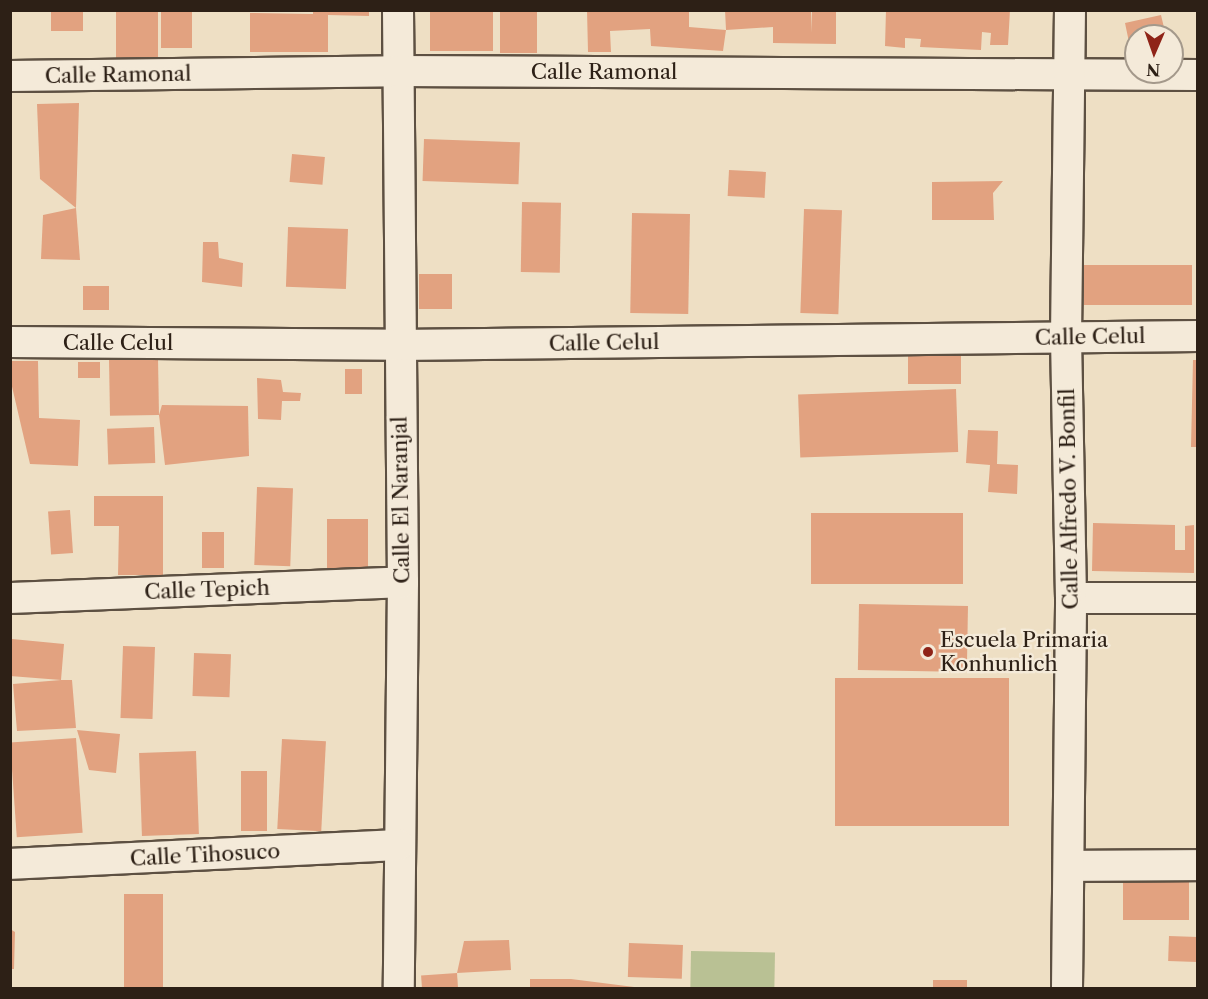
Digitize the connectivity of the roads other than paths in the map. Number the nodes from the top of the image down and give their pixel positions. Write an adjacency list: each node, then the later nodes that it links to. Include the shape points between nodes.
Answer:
1 (398, 10): 3 (street, Calle El Naranjal)
2 (1070, 10): 4 (street, Calle Alfredo V. Bonfil)
3 (398, 71): 4 (street, Calle Ramonal); 6 (street, Calle Ramonal); 10 (street, Calle El Naranjal)
4 (1071, 75): 5 (street, Calle Ramonal); 8 (street, Calle Alfredo V. Bonfil)
5 (1197, 75)
6 (10, 76)
7 (1197, 336): 8 (street, Calle Celul)
8 (1066, 337): 10 (street, Calle Celul); 13 (street, Calle Alfredo V. Bonfil)
9 (10, 342): 10 (street, Calle Celul)
10 (398, 345): 11 (street, Calle El Naranjal)
11 (403, 582): 12 (street, Calle Tepich); 15 (street, Calle El Naranjal)
12 (10, 598)
13 (1071, 598): 14 (street); 18 (street, Calle Alfredo V. Bonfil)
14 (1197, 598)
15 (399, 845): 16 (street, Calle Tihosuco); 19 (street, Calle El Naranjal)
16 (10, 864)
17 (1197, 865): 18 (street)
18 (1070, 866): 20 (street, Calle Alfredo V. Bonfil)
19 (399, 988)
20 (1067, 988)

